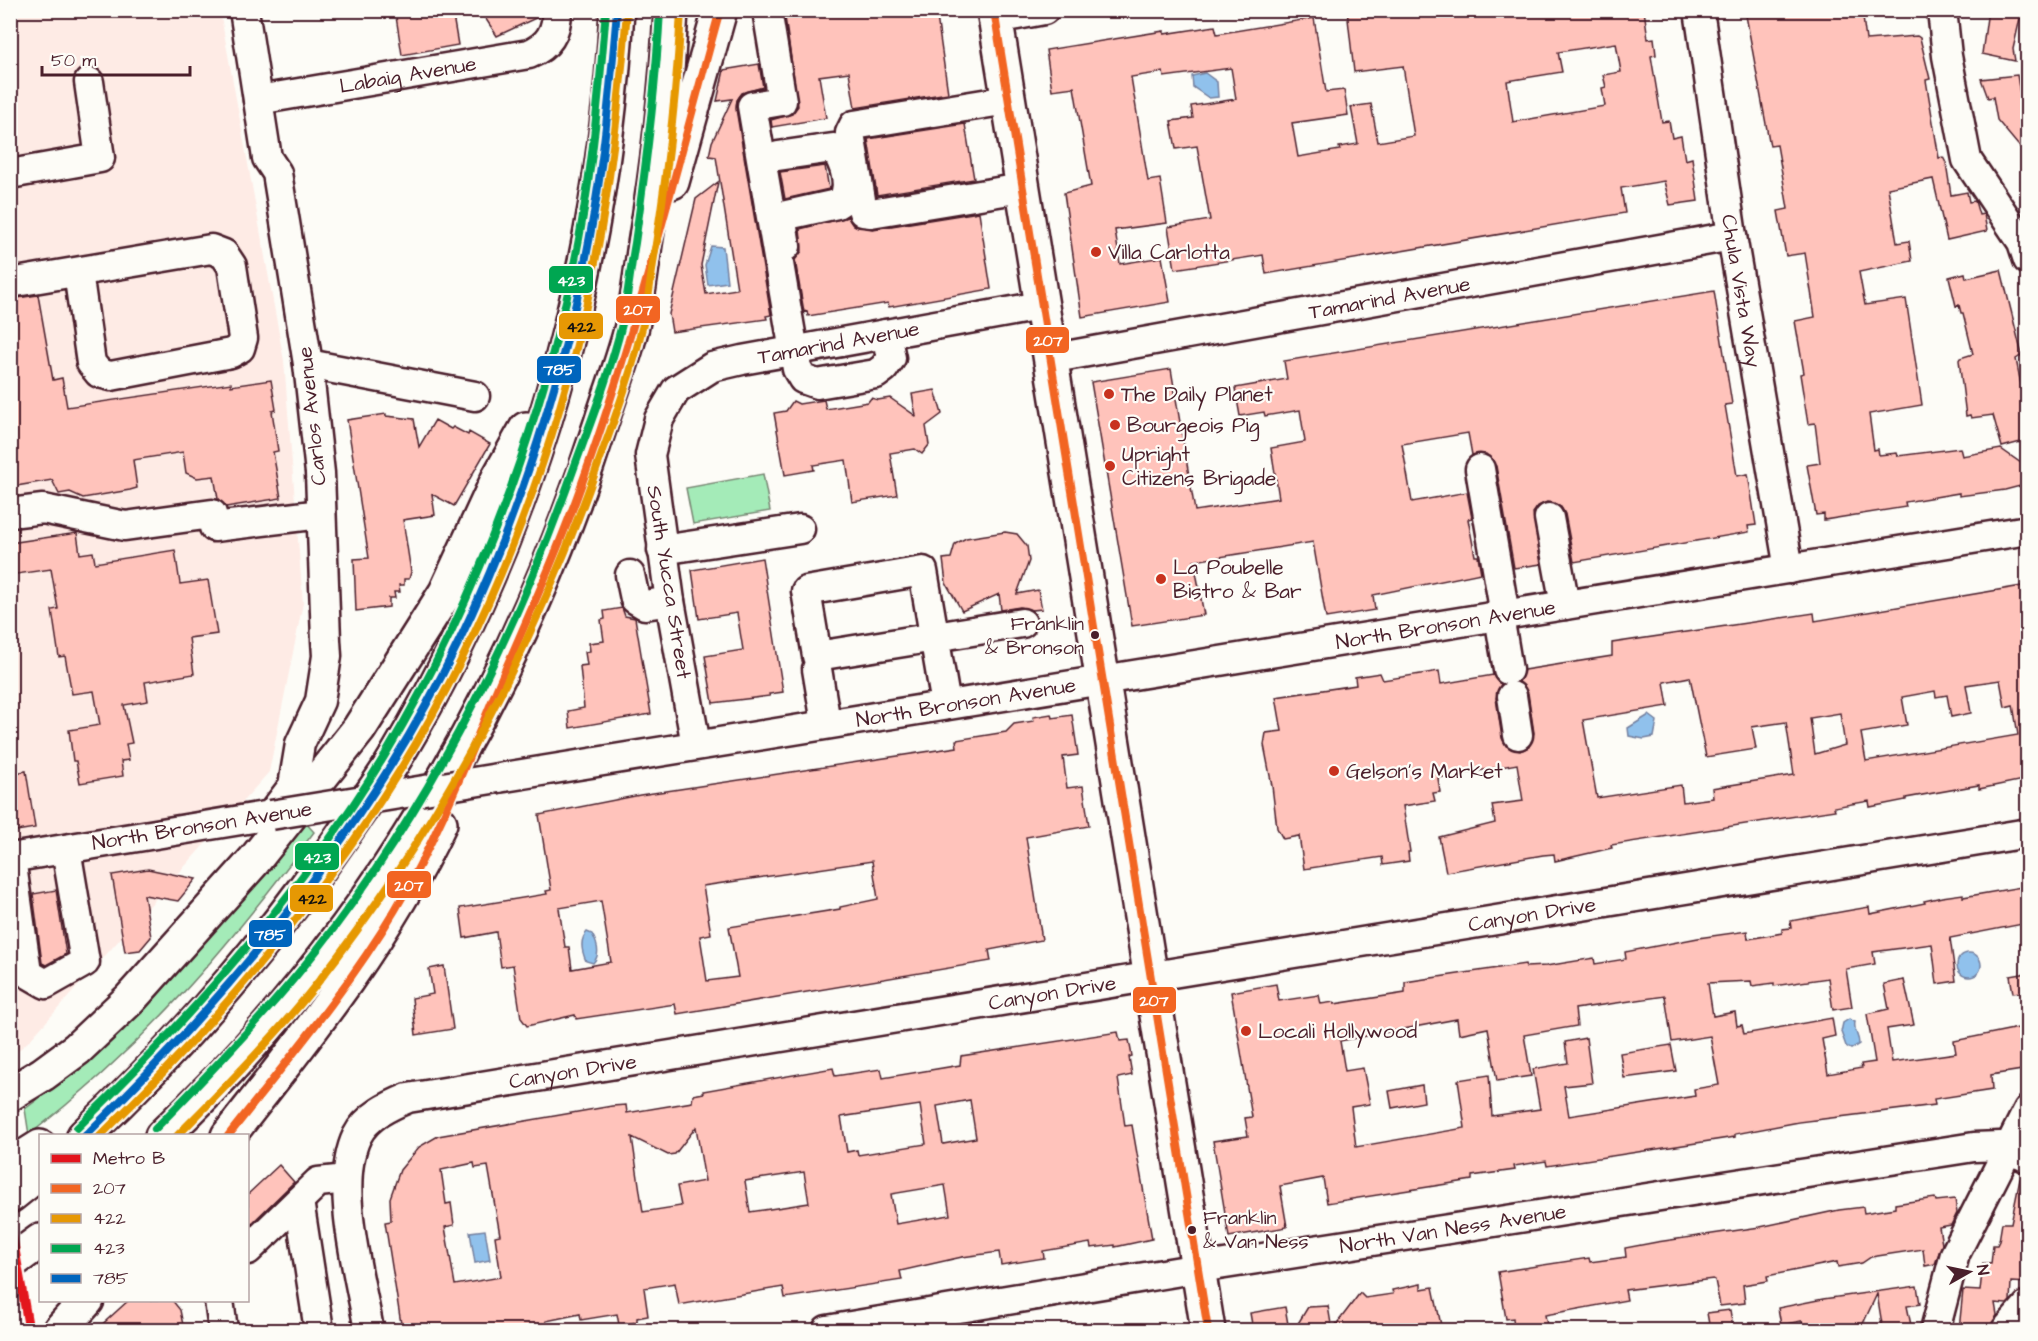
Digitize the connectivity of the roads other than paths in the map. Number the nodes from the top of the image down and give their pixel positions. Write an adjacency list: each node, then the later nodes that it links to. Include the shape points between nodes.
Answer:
1 (244, 10): 13 (street, Carlos Avenue)
2 (557, 10): 13 (street, Labaig Avenue, via 551,39 542,49 529,54)
3 (599, 10): 15 (main road)
4 (617, 10): 15 (main road)
5 (671, 10): 24 (main road, via 660,151)
6 (720, 10): 24 (main road)
7 (767, 10): 26 (street, via 782,100 752,106)
8 (1044, 10): 11 (street)
9 (1699, 10): 19 (street, Chula Vista Way)
10 (1942, 10): 20 (street, via 1967,160 2022,242)
11 (995, 15): 14 (main road)
12 (89, 82): 17 (street, via 100,159)
13 (258, 100): 28 (street, Carlos Avenue, via 267,158 277,173)
14 (1008, 100): 18 (main road); 18 (street, via 855,125 850,133 863,212)
15 (606, 144): 29 (main road, via 577,307)
16 (777, 156): 26 (street, via 833,148 840,156 847,192 837,204 787,215 782,222)
17 (10, 174)
18 (1022, 188): 23 (main road)
19 (1732, 236): 27 (street, Tamarind Avenue); 39 (street, Chula Vista Way)
20 (2028, 260)
21 (78, 272): 21 (street, via 91,363 99,373 111,376 240,348 243,338 232,266 224,254 211,249); 22 (street)
22 (10, 283)
23 (1040, 306): 25 (street, Tamarind Avenue); 27 (main road)
24 (632, 325): 46 (main road, via 582,480)
25 (886, 334): 26 (street, Tamarind Avenue); 26 (street, via 891,358 876,374 809,382 797,369)
26 (800, 349): 31 (street, Tamarind Avenue, via 712,367 676,390)
27 (1049, 359): 48 (main road)
28 (308, 364): 30 (street); 34 (street, Carlos Avenue)
29 (556, 385): 58 (main road, via 527,473 470,615 396,757 302,894 250,961); 59 (main road, via 533,416 499,477 446,592 359,729 253,862 130,999 77,1049)
30 (475, 396)
31 (659, 418): 38 (street, South Yucca Street, via 650,456)
32 (1480, 470): 43 (street)
33 (10, 513): 34 (street, via 43,509 125,526 212,514 214,526)
34 (321, 514): 53 (street, Carlos Avenue, via 327,657 320,701 300,744 293,786)
35 (1549, 518): 42 (street)
36 (800, 529): 38 (street)
37 (2028, 530): 39 (street, North Bronson Avenue)
38 (662, 550): 41 (street, South Yucca Street)
39 (1789, 569): 42 (street, North Bronson Avenue)
40 (630, 575): 41 (street, via 634,599 645,605)
41 (670, 601): 52 (street, South Yucca Street)
42 (1565, 605): 43 (street, North Bronson Avenue)
43 (1502, 615): 48 (street, North Bronson Avenue); 51 (street)
44 (1022, 623): 45 (street)
45 (933, 636): 45 (street, via 923,571 806,591 817,656); 49 (street)
46 (519, 638): 63 (main road, via 442,785 396,858 292,996); 64 (main road, via 438,827 378,937)
47 (817, 669): 50 (street)
48 (1102, 680): 49 (street, North Bronson Avenue); 57 (main road)
49 (946, 705): 50 (street, North Bronson Avenue)
50 (826, 723): 52 (street, North Bronson Avenue)
51 (1518, 735)
52 (696, 745): 53 (street, North Bronson Avenue, bridge)
53 (271, 815): 55 (street, North Bronson Avenue)
54 (2028, 833): 57 (street, Canyon Drive)
55 (66, 849): 56 (street, North Bronson Avenue); 56 (street, via 85,962 46,984 27,973)
56 (11, 858)
57 (1152, 975): 69 (street, Canyon Drive, via 408,1098 388,1106 358,1134); 75 (main road)
58 (140, 1083): 61 (main road); 62 (main road)
59 (10, 1094)
60 (2028, 1110): 66 (street)
61 (61, 1134)
62 (86, 1134)
63 (164, 1134)
64 (230, 1134)
65 (39, 1148): 67 (main road)
66 (2017, 1154): 75 (street, North Van Ness Avenue, via 2000,1146 1974,1147); 87 (street, via 1956,1254)
67 (10, 1166)
68 (39, 1173): 70 (main road)
69 (347, 1179): 71 (street, via 318,1182); 84 (street, Canyon Drive, via 348,1209)
70 (10, 1196)
71 (299, 1201): 73 (street); 83 (street)
72 (39, 1242): 74 (main road)
73 (249, 1249)
74 (10, 1263)
75 (1198, 1268): 85 (street, North Van Ness Avenue); 86 (main road)
76 (85, 1302): 81 (main road)
77 (219, 1302): 82 (street)
78 (2028, 1305): 88 (street)
79 (10, 1308): 80 (main road)
80 (14, 1330)
81 (60, 1330)
82 (223, 1330)
83 (319, 1330)
84 (369, 1330)
85 (827, 1330)
86 (1208, 1330)
87 (1935, 1330)
88 (2006, 1330)

